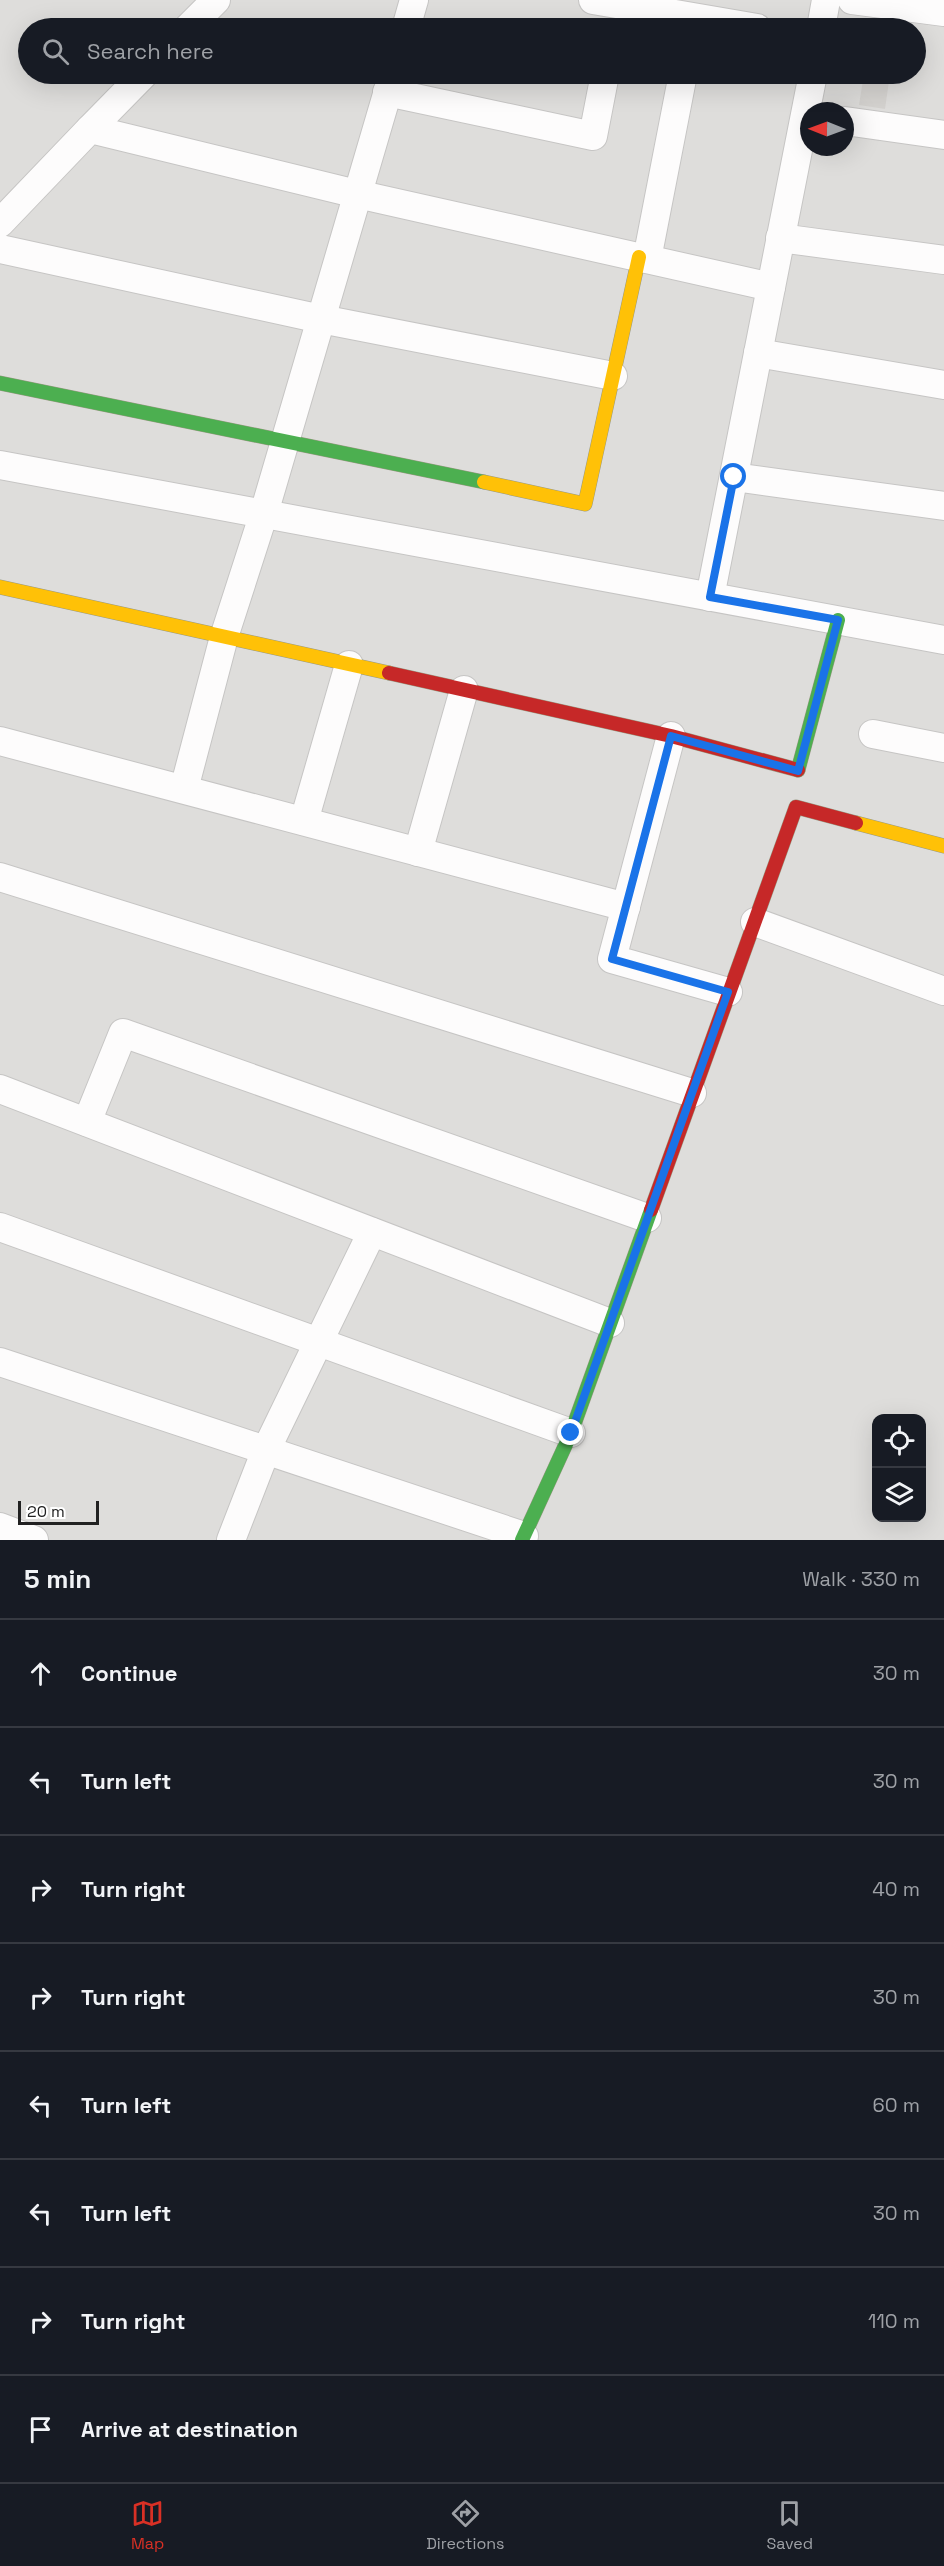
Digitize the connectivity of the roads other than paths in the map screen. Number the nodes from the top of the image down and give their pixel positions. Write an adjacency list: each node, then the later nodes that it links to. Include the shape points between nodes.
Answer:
1 (216, 0): 8 (street)
2 (414, 0): 9 (street)
3 (594, 0): 7 (street)
4 (826, 0): 11 (street)
5 (852, 0): 6 (street)
6 (944, 12)
7 (694, 15): 10 (street)
8 (198, 18)
9 (409, 18)
10 (709, 18)
11 (823, 18)
12 (134, 84): 20 (street)
13 (390, 84): 23 (street)
14 (394, 84): 15 (street, via 593,136)
15 (603, 84)
16 (681, 84): 27 (street)
17 (812, 84): 18 (street)
18 (809, 102)
19 (854, 122): 21 (street)
20 (90, 129): 23 (street); 24 (street)
21 (944, 135)
22 (800, 148): 25 (street)
23 (357, 194): 27 (street); 30 (street)
24 (0, 223)
25 (780, 238): 28 (street); 29 (street)
26 (0, 249): 30 (street)
27 (643, 258): 29 (street); 32 (street)
28 (944, 260)
29 (771, 287): 31 (street)
30 (321, 319): 32 (street); 35 (street)
31 (758, 353): 34 (street); 37 (street)
32 (613, 376): 35 (street, via 585,504)
33 (0, 383): 35 (street)
34 (944, 385)
35 (285, 440): 39 (street)
36 (0, 465): 39 (street)
37 (734, 477): 38 (street); 41 (street)
38 (944, 506)
39 (264, 513): 41 (street); 43 (street)
40 (0, 587): 43 (street)
41 (710, 597): 42 (street)
42 (838, 620): 44 (street); 48 (street, via 798,771)
43 (224, 637): 45 (street); 51 (street)
44 (944, 640)
45 (349, 665): 46 (street); 52 (street)
46 (464, 690): 48 (street); 54 (street)
47 (873, 734): 50 (street)
48 (671, 736): 56 (street)
49 (0, 741): 51 (street)
50 (944, 748)
51 (184, 789): 52 (street)
52 (304, 821): 54 (street)
53 (944, 846): 57 (street, via 796,807)
54 (418, 852): 56 (street)
55 (0, 877): 61 (street)
56 (626, 907): 59 (street, via 612,959)
57 (755, 922): 58 (street); 59 (street)
58 (944, 991)
59 (728, 992): 61 (street)
60 (0, 1089): 62 (street)
61 (692, 1093): 63 (street)
62 (87, 1122): 63 (street, via 123,1033); 65 (street)
63 (647, 1218): 66 (street)
64 (0, 1227): 67 (street)
65 (372, 1232): 66 (street); 67 (street)
66 (610, 1323): 69 (street)
67 (318, 1342): 69 (street); 70 (street)
68 (0, 1362): 70 (street)
69 (571, 1433): 72 (street)
70 (266, 1450): 72 (street); 74 (street)
71 (0, 1527): 73 (street)
72 (523, 1538)
73 (34, 1540)
74 (231, 1540)

